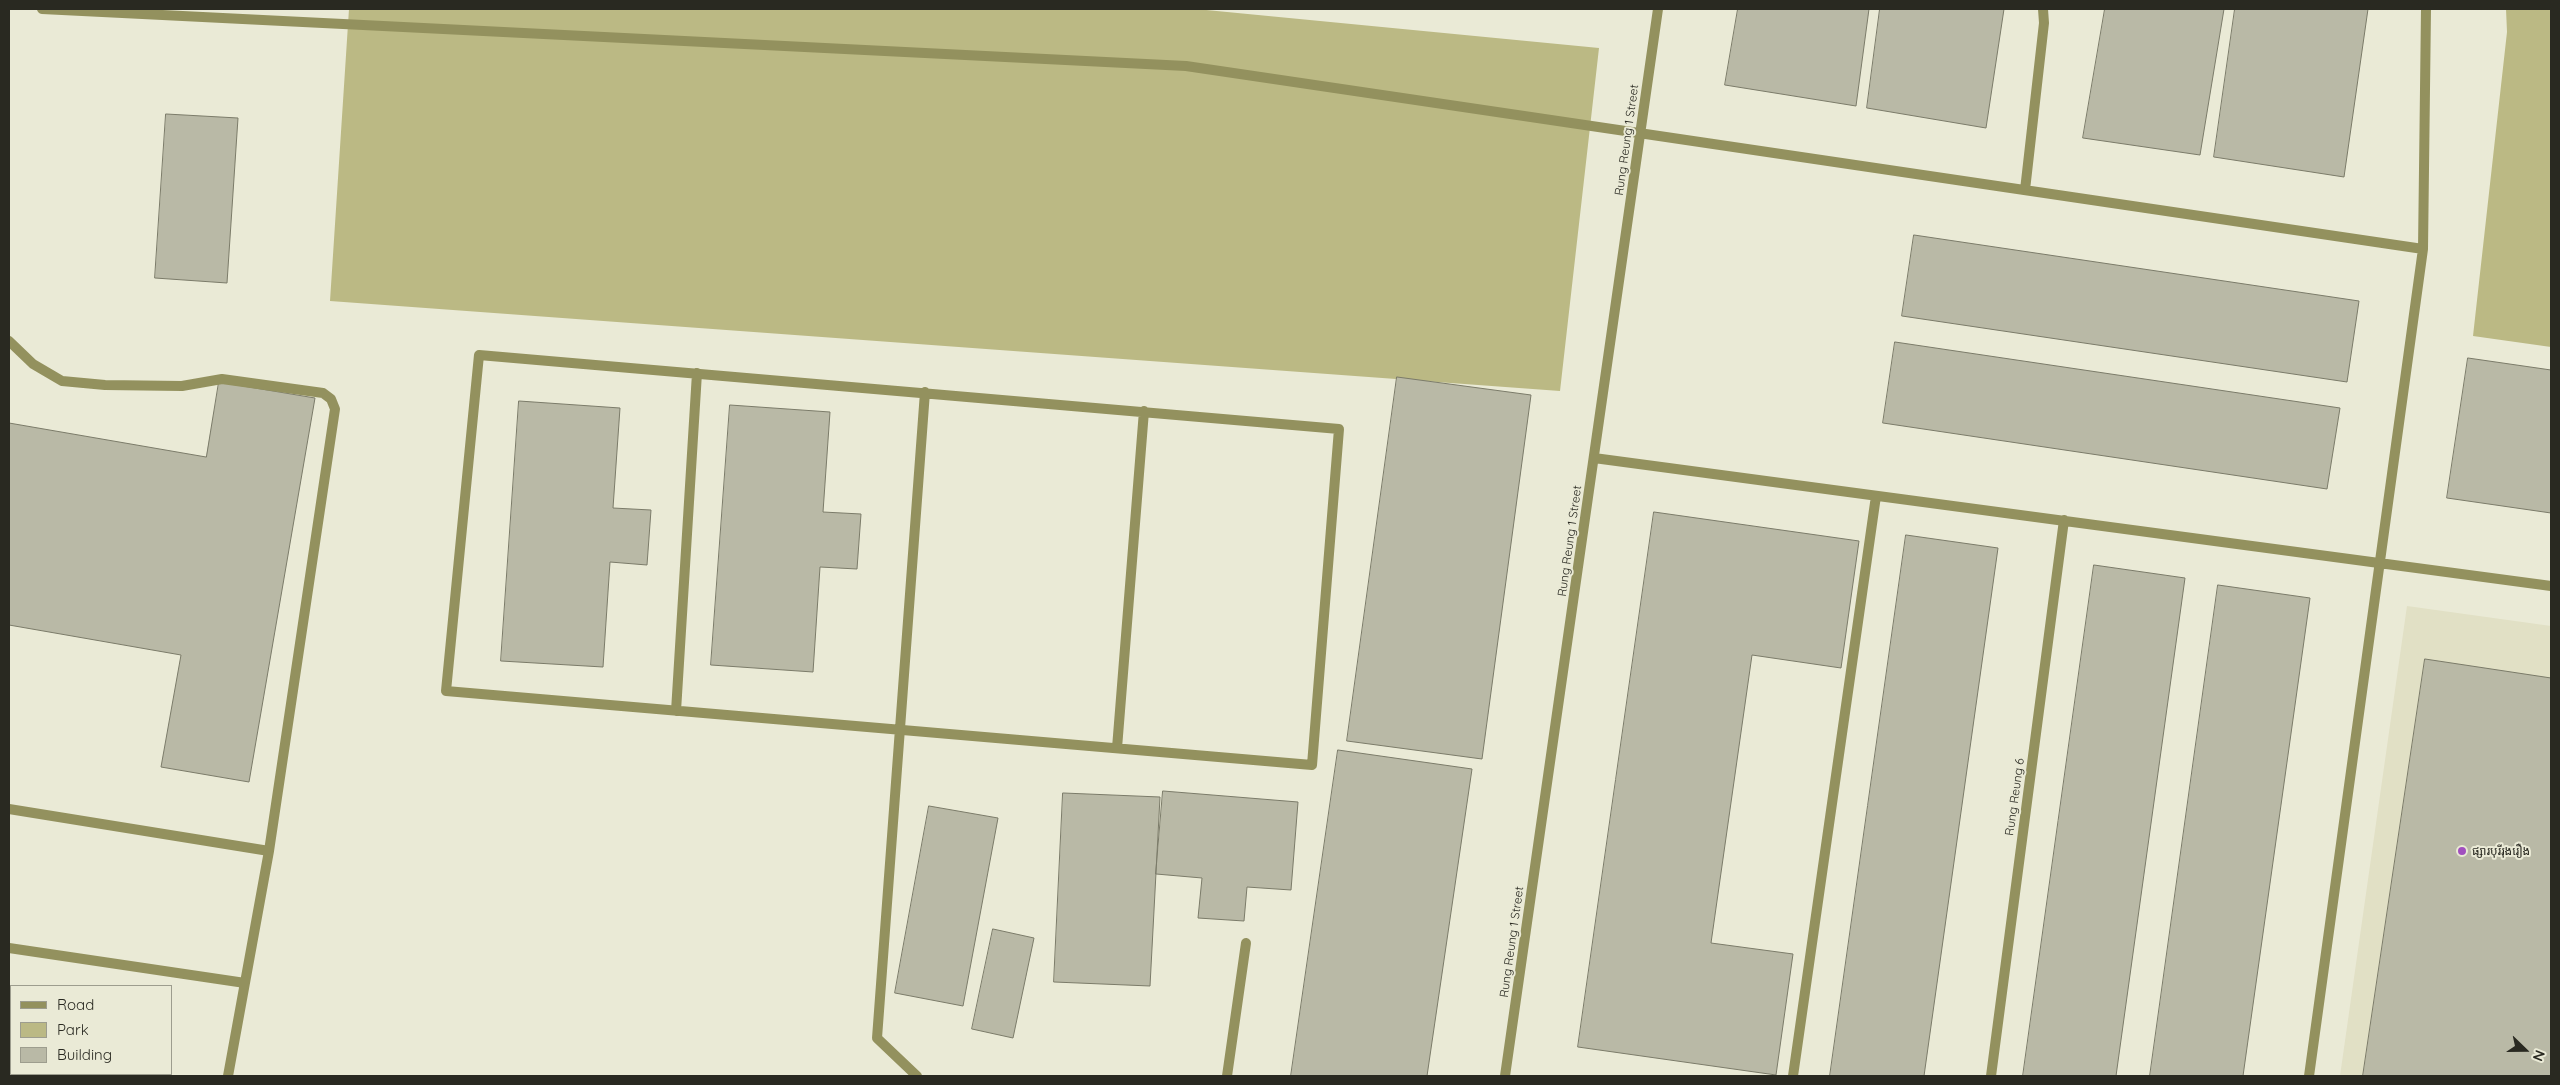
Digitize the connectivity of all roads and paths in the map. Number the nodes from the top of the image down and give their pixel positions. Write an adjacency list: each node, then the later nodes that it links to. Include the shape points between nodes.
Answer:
1 (42, 9): 5 (street, via 1186,66)
2 (1658, 9): 5 (street, Rung Reung 1 Street)
3 (2043, 9): 6 (street)
4 (2426, 9): 7 (street)
5 (1640, 134): 6 (street); 12 (street, Rung Reung 1 Street)
6 (2025, 190): 7 (street)
7 (2423, 249): 15 (street)
8 (9, 341): 21 (street, via 33,364 62,382 182,386 222,379 323,393 331,399 335,409)
9 (697, 373): 10 (street); 17 (street); 17 (street, via 479,355 446,692)
10 (925, 392): 11 (street); 18 (street)
11 (1144, 411): 19 (street); 19 (street, via 1339,429 1314,745 1312,765)
12 (1594, 458): 13 (street); 28 (street, Rung Reung 1 Street)
13 (1876, 496): 14 (street); 29 (street)
14 (2064, 520): 15 (street); 30 (street, Rung Reung 6)
15 (2380, 563): 16 (street); 31 (street)
16 (2551, 586)
17 (676, 711): 18 (street)
18 (899, 730): 19 (street); 26 (street, via 878,1038)
19 (1116, 748)
20 (9, 809): 21 (street)
21 (269, 851): 24 (street)
22 (1246, 943): 27 (street)
23 (9, 948): 24 (street)
24 (245, 983): 25 (street)
25 (228, 1076)
26 (917, 1076)
27 (1227, 1076)
28 (1505, 1076)
29 (1793, 1076)
30 (1991, 1076)
31 (2309, 1076)

